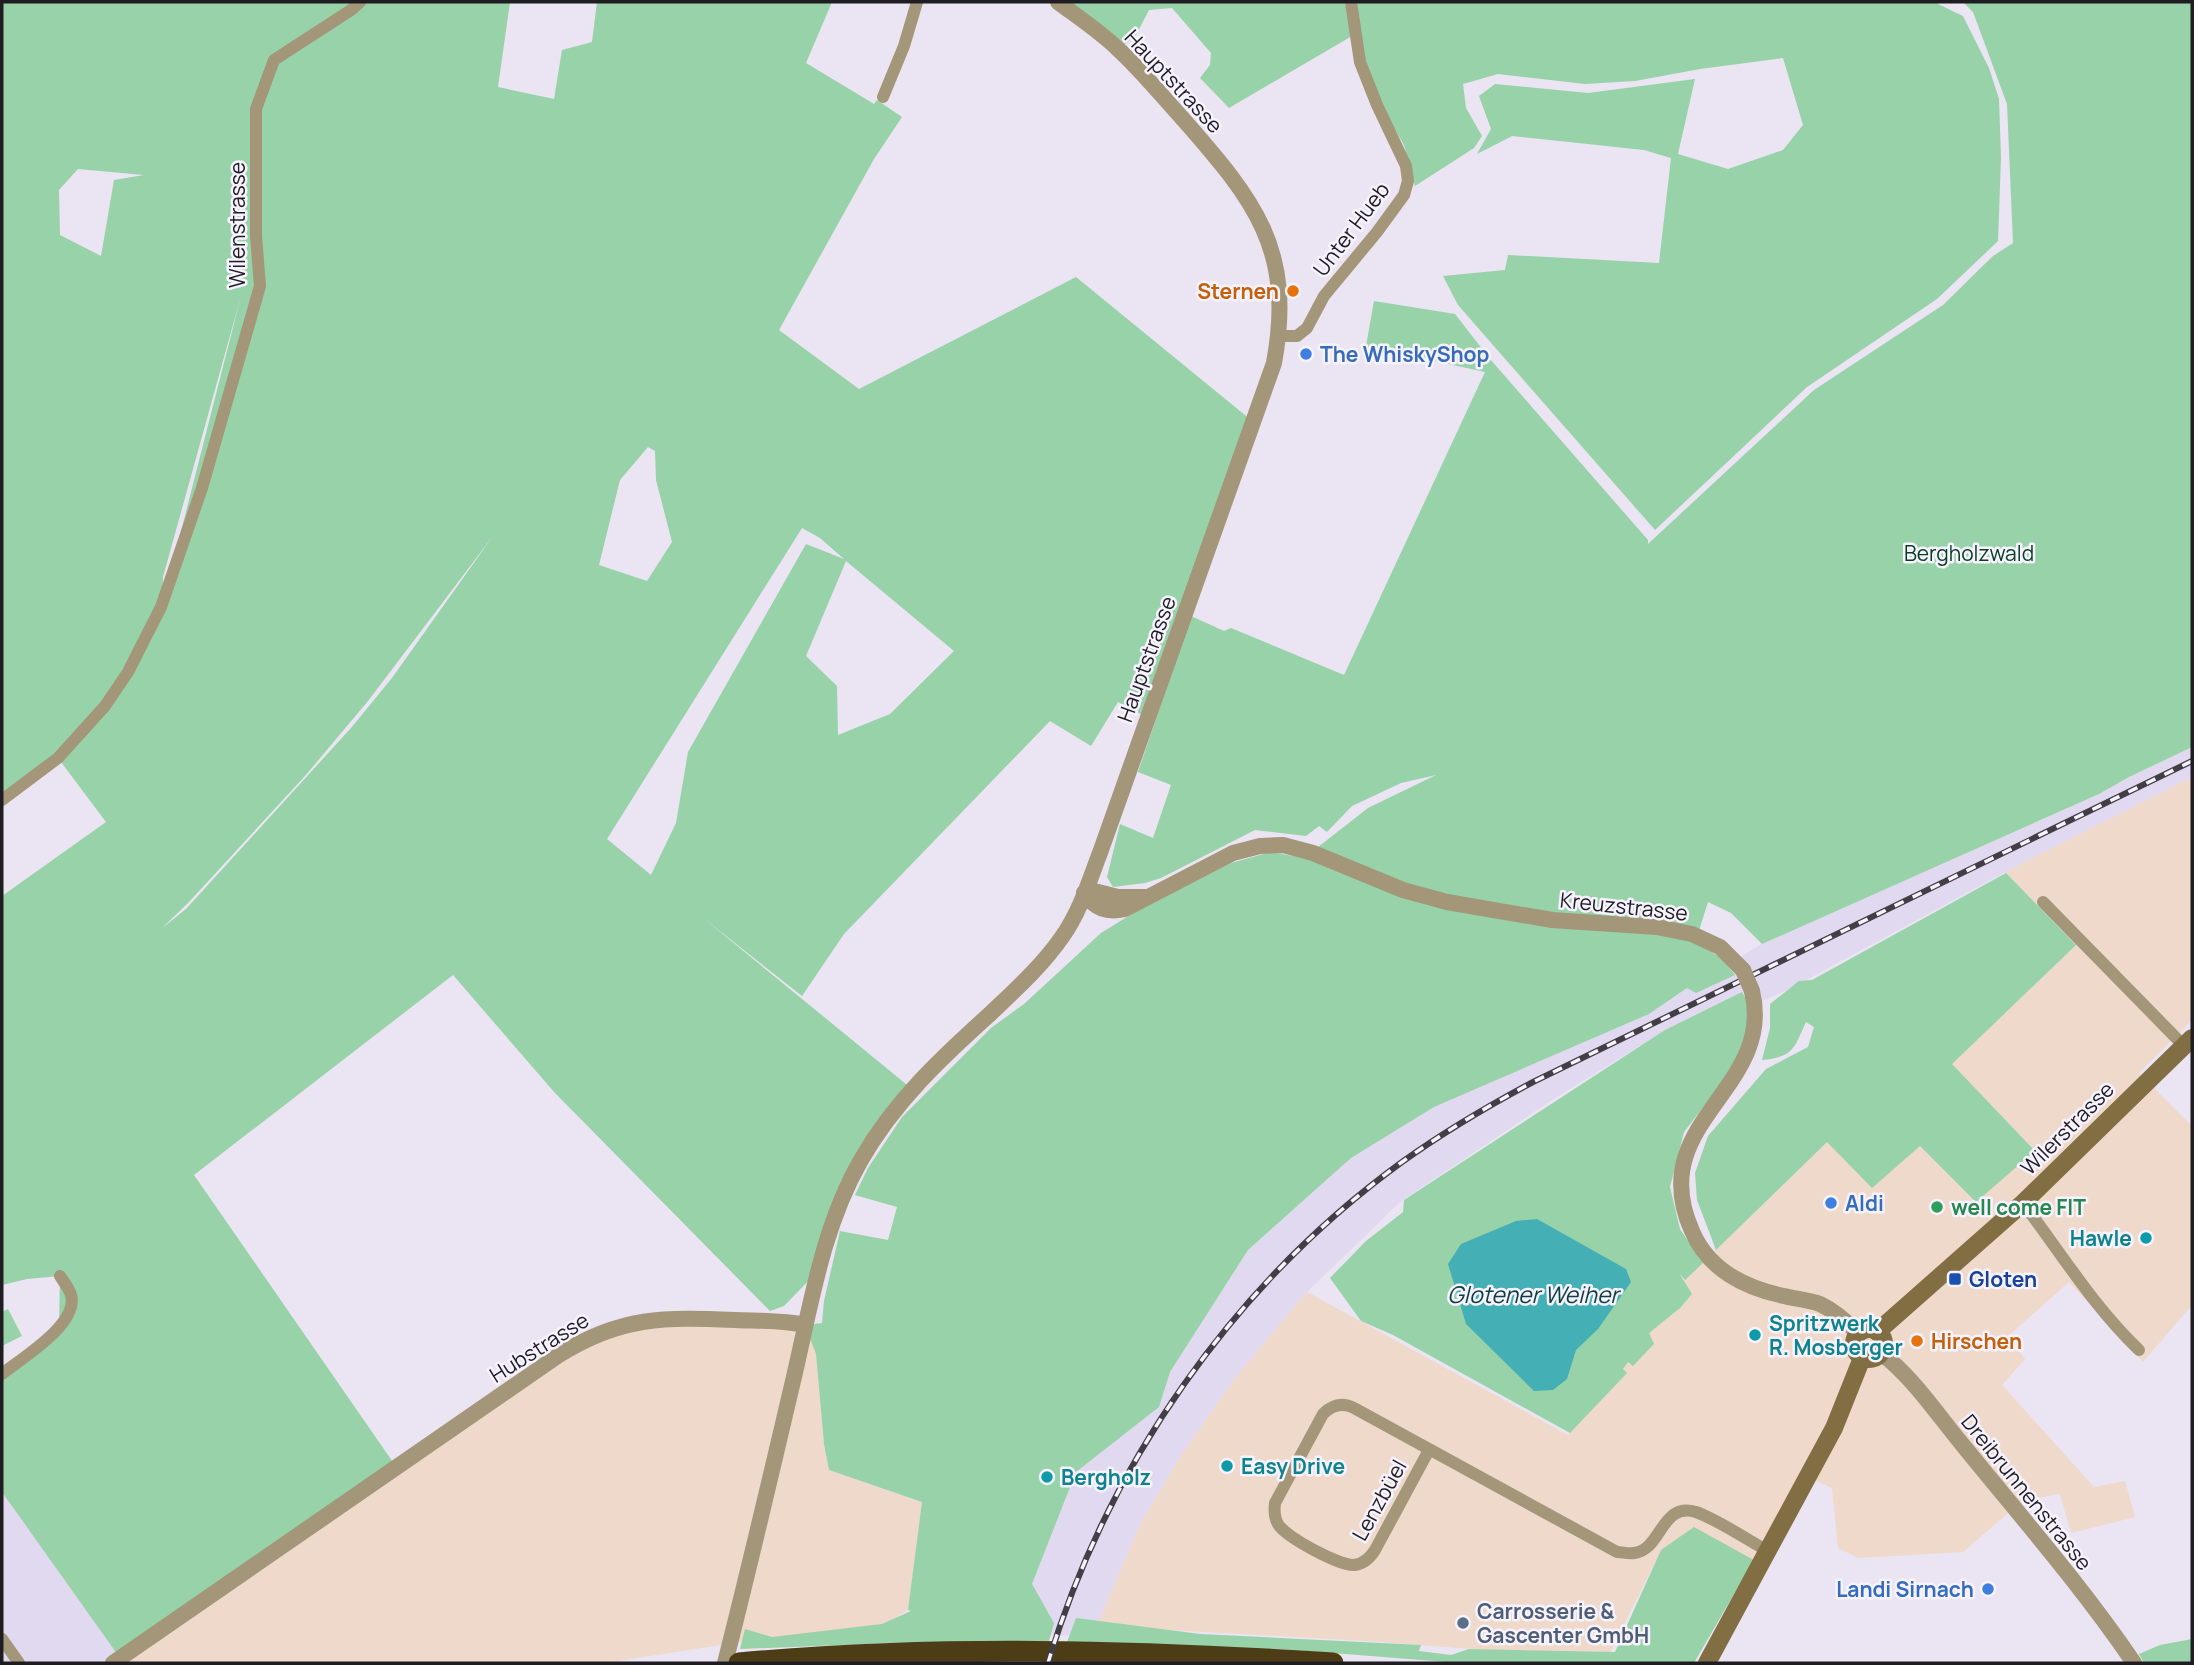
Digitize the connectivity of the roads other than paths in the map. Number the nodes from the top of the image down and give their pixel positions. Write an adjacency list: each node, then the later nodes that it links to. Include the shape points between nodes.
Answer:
1 (360, 2): 7 (street, Wilenstrasse, via 274,60 256,109 260,286 202,488 161,607 105,706 58,758)
2 (917, 2): 5 (street)
3 (1058, 2): 6 (street, Hauptstrasse, via 1137,68 1253,205 1278,280)
4 (1351, 2): 6 (street, Unter Hueb, via 1360,62 1406,166 1408,181 1404,195 1324,296 1307,328 1297,336)
5 (883, 97)
6 (1279, 336): 8 (street, Hauptstrasse, via 1268,386)
7 (2, 800)
8 (1084, 893): 13 (street, Hauptstrasse, via 1068,929 1047,957 912,1088 874,1139 837,1210); 15 (street, Kreuzstrasse, bridge, via 1149,897 1233,853 1283,845 1392,887 1447,902 1552,920 1692,933 1720,947 1743,970 1752,990 1756,1023 1745,1060 1690,1142 1681,1183 1684,1211 1700,1246 1739,1282 1822,1305)
9 (2043, 902): 10 (street)
10 (2188, 1042): 11 (main road, Wilerstrasse)
11 (2023, 1203): 14 (main road, Wilerstrasse); 16 (street, via 2095,1303)
12 (60, 1276): 19 (street, via 71,1295 70,1312 59,1328)
13 (805, 1325): 26 (street, Hubstrasse, via 661,1318 589,1337); 27 (street)
14 (1877, 1332): 15 (main road, via 1867,1329); 17 (main road, via 1884,1342)
15 (1858, 1333): 18 (main road, via 1854,1349)
16 (2139, 1350)
17 (1881, 1353): 18 (main road); 24 (street, Dreibrunnenstrasse, via 1903,1373 2014,1508)
18 (1862, 1358): 21 (main road, via 1835,1428)
19 (2, 1374)
20 (1429, 1450): 20 (street, Lenzbüel, via 1349,1406 1330,1408 1278,1498 1278,1524 1288,1535 1342,1564 1363,1562 1375,1550); 21 (street, Lenzbüel, via 1617,1552 1635,1553 1650,1545 1666,1520 1679,1511 1695,1512)
21 (1768, 1551): 23 (main road)
22 (2, 1639): 25 (street)
23 (1709, 1660)
24 (2132, 1661)
25 (19, 1663)
26 (113, 1663)
27 (725, 1663)
28 (739, 1663): 29 (highway, via 1028,1651)
29 (1333, 1663)

